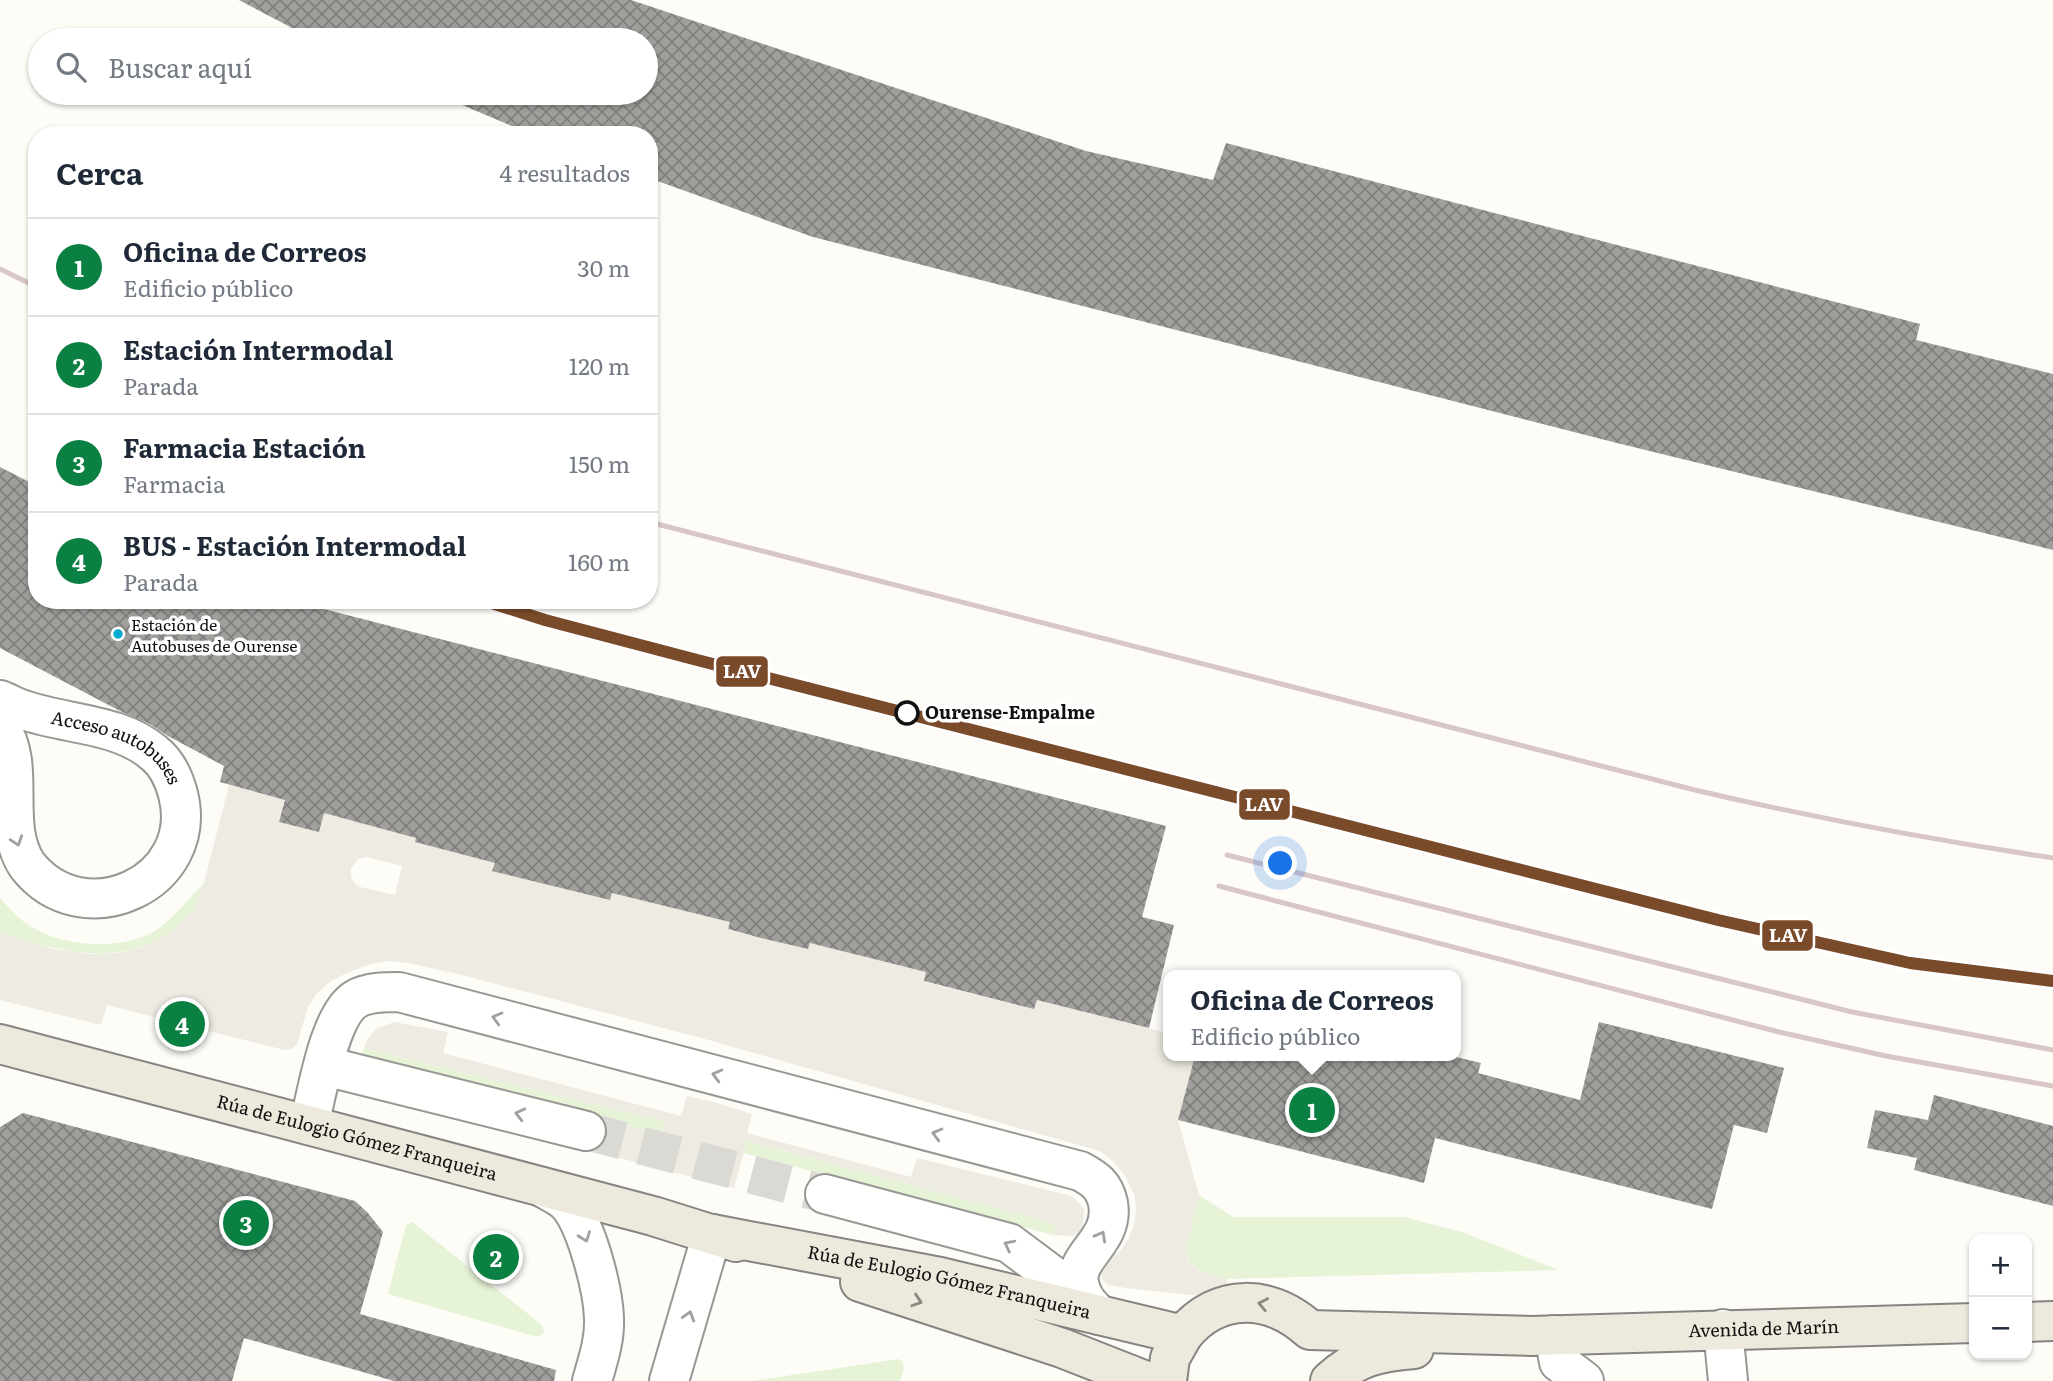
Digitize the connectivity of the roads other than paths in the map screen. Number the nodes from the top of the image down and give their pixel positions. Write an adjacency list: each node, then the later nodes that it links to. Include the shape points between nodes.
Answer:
1 (0, 700): 2 (street, Acceso autobuses, one-way to 1, via 10,756 14,840 26,864 45,883 69,896 96,900 123,896 146,883 167,862 179,836 181,807 173,778 156,755 132,738)
2 (0, 727)
3 (0, 1044): 5 (main road, Rúa de Eulogio Gómez Franqueira)
4 (325, 1066): 5 (street); 6 (street, one-way to 4); 10 (street, one-way to 4, via 1078,1281 1080,1269 1100,1242 1109,1210 1101,1185 1080,1171 399,992 370,994 346,1008 334,1029)
5 (309, 1125): 7 (main road, Rúa de Eulogio Gómez Franqueira)
6 (586, 1131)
7 (542, 1187): 9 (main road, Rúa de Eulogio Gómez Franqueira); 18 (street, one-way to 18, via 566,1202 587,1239 604,1317)
8 (825, 1194): 10 (street, one-way to 8, via 1009,1243)
9 (712, 1234): 10 (main road, Rúa de Eulogio Gómez Franqueira); 19 (street, one-way to 9); 20 (main road, Rúa de Eulogio Gómez Franqueira, one-way to 20, via 1062,1348)
10 (1091, 1307): 16 (main road, Rúa de Eulogio Gómez Franqueira)
11 (2053, 1321): 12 (main road)
12 (2032, 1322)
13 (1969, 1323): 14 (main road, Avenida de Marín)
14 (1723, 1329): 17 (main road, Avenida de Marín); 24 (street)
15 (1310, 1330): 16 (main road, one-way to 16, via 1279,1308 1247,1302 1214,1310); 17 (main road); 22 (main road)
16 (1182, 1335): 21 (main road, via 1170,1358)
17 (1536, 1335): 22 (main road, via 1368,1355); 23 (street, via 1559,1363)
18 (592, 1381)
19 (670, 1381)
20 (1146, 1381)
21 (1167, 1381)
22 (1330, 1381)
23 (1584, 1381)
24 (1728, 1381)

